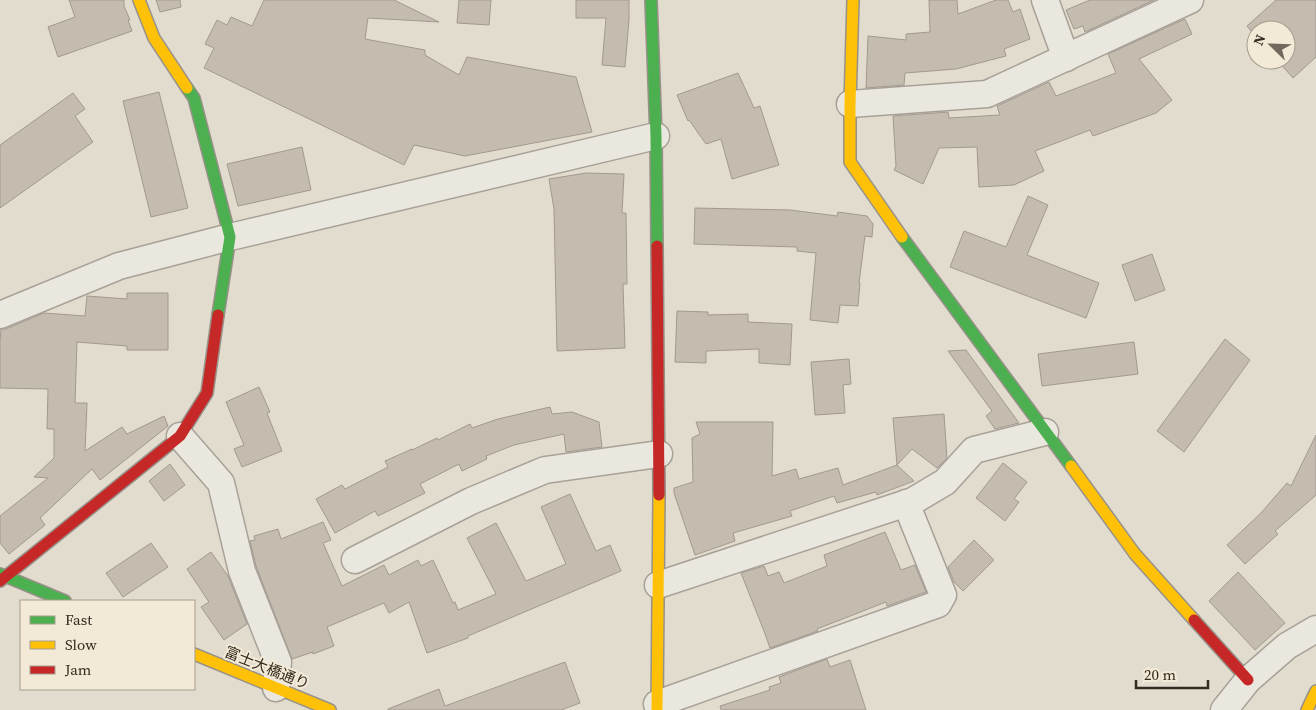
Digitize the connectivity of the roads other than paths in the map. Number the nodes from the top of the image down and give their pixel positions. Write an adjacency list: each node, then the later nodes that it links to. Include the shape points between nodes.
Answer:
1 (139, 0): 9 (street, via 154,38 194,98)
2 (651, 0): 8 (street)
3 (853, 0): 7 (street)
4 (1045, 0): 6 (street)
5 (1190, 0): 6 (street)
6 (1066, 58): 7 (street, via 987,94)
7 (850, 104): 11 (street, via 850,162)
8 (656, 136): 9 (street); 13 (street)
9 (230, 237): 10 (street, via 119,266); 12 (street, via 207,393)
10 (0, 315)
11 (1045, 432): 14 (street, via 974,450 945,482); 21 (street, via 1135,554)
12 (180, 436): 16 (street); 22 (street, via 221,483 242,571 278,662)
13 (659, 454): 15 (street, via 545,470 470,501); 17 (street)
14 (906, 503): 17 (street); 24 (street, via 943,595 938,604)
15 (355, 560)
16 (2, 577): 18 (street)
17 (658, 585): 24 (street)
18 (62, 600)
19 (1316, 629): 21 (street, via 1287,646)
20 (195, 654): 22 (street, 富士大橋通り)
21 (1248, 680): 26 (street)
22 (276, 688): 25 (street, 富士大橋通り)
23 (1316, 691): 27 (street)
24 (657, 707)
25 (328, 710)
26 (1224, 710)
27 (1307, 710)

